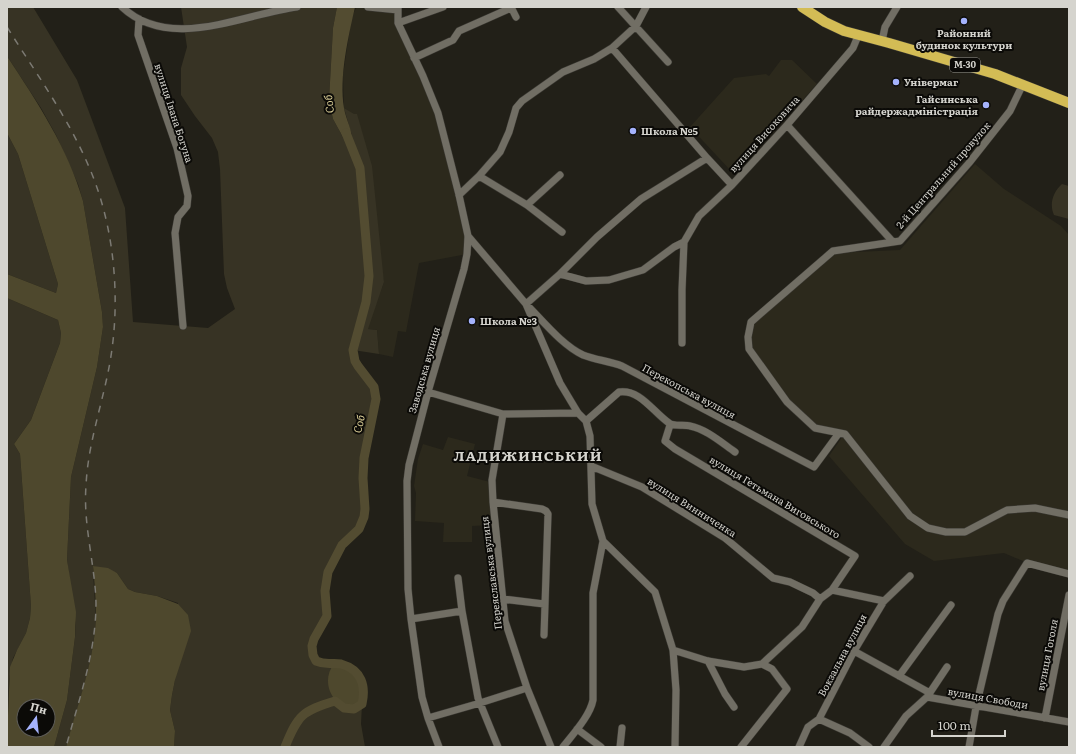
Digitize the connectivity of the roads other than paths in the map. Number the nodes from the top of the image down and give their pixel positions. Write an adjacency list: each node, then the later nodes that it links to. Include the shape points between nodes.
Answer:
1 (122, 7): 12 (street)
2 (297, 7): 12 (street, via 195,28 166,27)
3 (368, 7): 10 (street)
4 (443, 7): 13 (street)
5 (511, 7): 11 (street); 18 (street, via 459,30 453,40)
6 (618, 7): 14 (street)
7 (646, 7): 14 (street)
8 (803, 7): 15 (highway, М-30, via 839,29)
9 (897, 7): 16 (street, via 885,27)
10 (398, 8): 13 (street, Заводська вулиця)
11 (516, 17)
12 (139, 19): 35 (street, вулиця Івана Богуна, via 138,36 177,148 188,196 187,206 178,217 175,227)
13 (398, 23): 18 (street, Заводська вулиця)
14 (636, 26): 17 (street); 19 (street)
15 (858, 36): 16 (highway, М-30); 22 (street, вулиця Високовича, via 853,48)
16 (882, 41): 20 (highway, М-30)
17 (612, 48): 23 (street, вулиця Високовича); 25 (street, via 563,72 522,101 516,108 500,152)
18 (414, 58): 27 (street, Заводська вулиця, via 438,113)
19 (668, 62)
20 (1023, 84): 21 (highway, М-30); 32 (street, 2-й Центральний провулок, via 1010,111 969,163 900,241)
21 (1069, 102)
22 (787, 125): 26 (street, вулиця Високовича); 32 (street)
23 (707, 158): 26 (street, вулиця Високовича); 33 (street, via 640,199)
24 (560, 175): 28 (street)
25 (479, 176): 27 (street); 28 (street)
26 (732, 185): 31 (street, via 699,216)
27 (459, 195): 30 (street, Заводська вулиця)
28 (527, 205): 29 (street)
29 (562, 232)
30 (468, 236): 34 (street); 37 (street, Заводська вулиця, via 464,269)
31 (684, 242): 33 (street, via 643,270 609,280 586,280); 36 (street)
32 (893, 242): 42 (street, 2-й Центральний провулок, via 833,251 751,322 749,349 787,402 815,428)
33 (560, 274): 34 (street)
34 (526, 304): 38 (street, via 556,374); 42 (street, Перекопська вулиця, via 573,350 622,366 814,467)
35 (183, 326)
36 (682, 343)
37 (428, 392): 39 (street); 59 (street, Заводська вулиця, via 407,481 408,589)
38 (578, 412): 39 (street); 40 (street)
39 (503, 414): 45 (street, Переяславська вулиця, via 492,480)
40 (586, 421): 41 (street, via 618,392 625,391 637,395); 44 (street, via 590,436)
41 (670, 424): 43 (street, via 691,426); 51 (street, вулиця Гетьмана Виговського, via 665,441 675,449 855,556)
42 (839, 433): 46 (street, via 845,434 910,516 928,528 946,532 965,532 1007,510 1035,508)
43 (736, 452)
44 (591, 466): 47 (street, via 592,504); 54 (street, вулиця Винниченка, via 642,487 726,538 773,578 790,582 813,593)
45 (493, 502): 53 (street, Переяславська вулиця); 56 (street, via 542,509 548,514)
46 (1069, 515)
47 (603, 541): 61 (street, via 655,592); 77 (street, via 593,593 593,700 592,706)
48 (1069, 574): 71 (street, via 1028,563 1003,601 998,614)
49 (910, 576): 55 (street, Вокзальна вулиця)
50 (458, 578): 58 (street)
51 (832, 590): 54 (street); 55 (street)
52 (1069, 595): 73 (street, вулиця Гоголя)
53 (503, 599): 56 (street); 67 (street, Переяславська вулиця, via 507,630)
54 (820, 600): 64 (street, via 802,627)
55 (884, 601): 62 (street, Вокзальна вулиця)
56 (544, 604): 60 (street)
57 (951, 605): 66 (street)
58 (462, 611): 59 (street); 69 (street)
59 (411, 619): 72 (street, Заводська вулиця, via 422,697)
60 (544, 635)
61 (673, 650): 63 (street); 84 (street, via 676,690)
62 (854, 651): 66 (street); 74 (street, Вокзальна вулиця)
63 (708, 661): 64 (street, via 744,667); 70 (street)
64 (762, 664): 85 (street, via 772,669 787,689)
65 (947, 667): 68 (street, вулиця Свободи)
66 (899, 676): 68 (street)
67 (527, 688): 69 (street); 80 (street, Переяславська вулиця)
68 (928, 695): 71 (street, вулиця Свободи); 88 (street, вулиця Свободи, via 906,716)
69 (480, 703): 72 (street); 79 (street)
70 (734, 707)
71 (976, 707): 73 (street, вулиця Свободи); 89 (street)
72 (428, 718): 78 (street, Заводська вулиця)
73 (1045, 718): 75 (street, вулиця Свободи)
74 (819, 719): 86 (street, Вокзальна вулиця, via 808,727); 87 (street, via 850,733)
75 (1069, 722)
76 (622, 728): 83 (street)
77 (577, 729): 81 (street); 82 (street)
78 (439, 747)
79 (498, 747)
80 (551, 747)
81 (563, 747)
82 (601, 747)
83 (620, 747)
84 (675, 747)
85 (741, 747)
86 (799, 747)
87 (869, 747)
88 (884, 747)
89 (969, 747)

